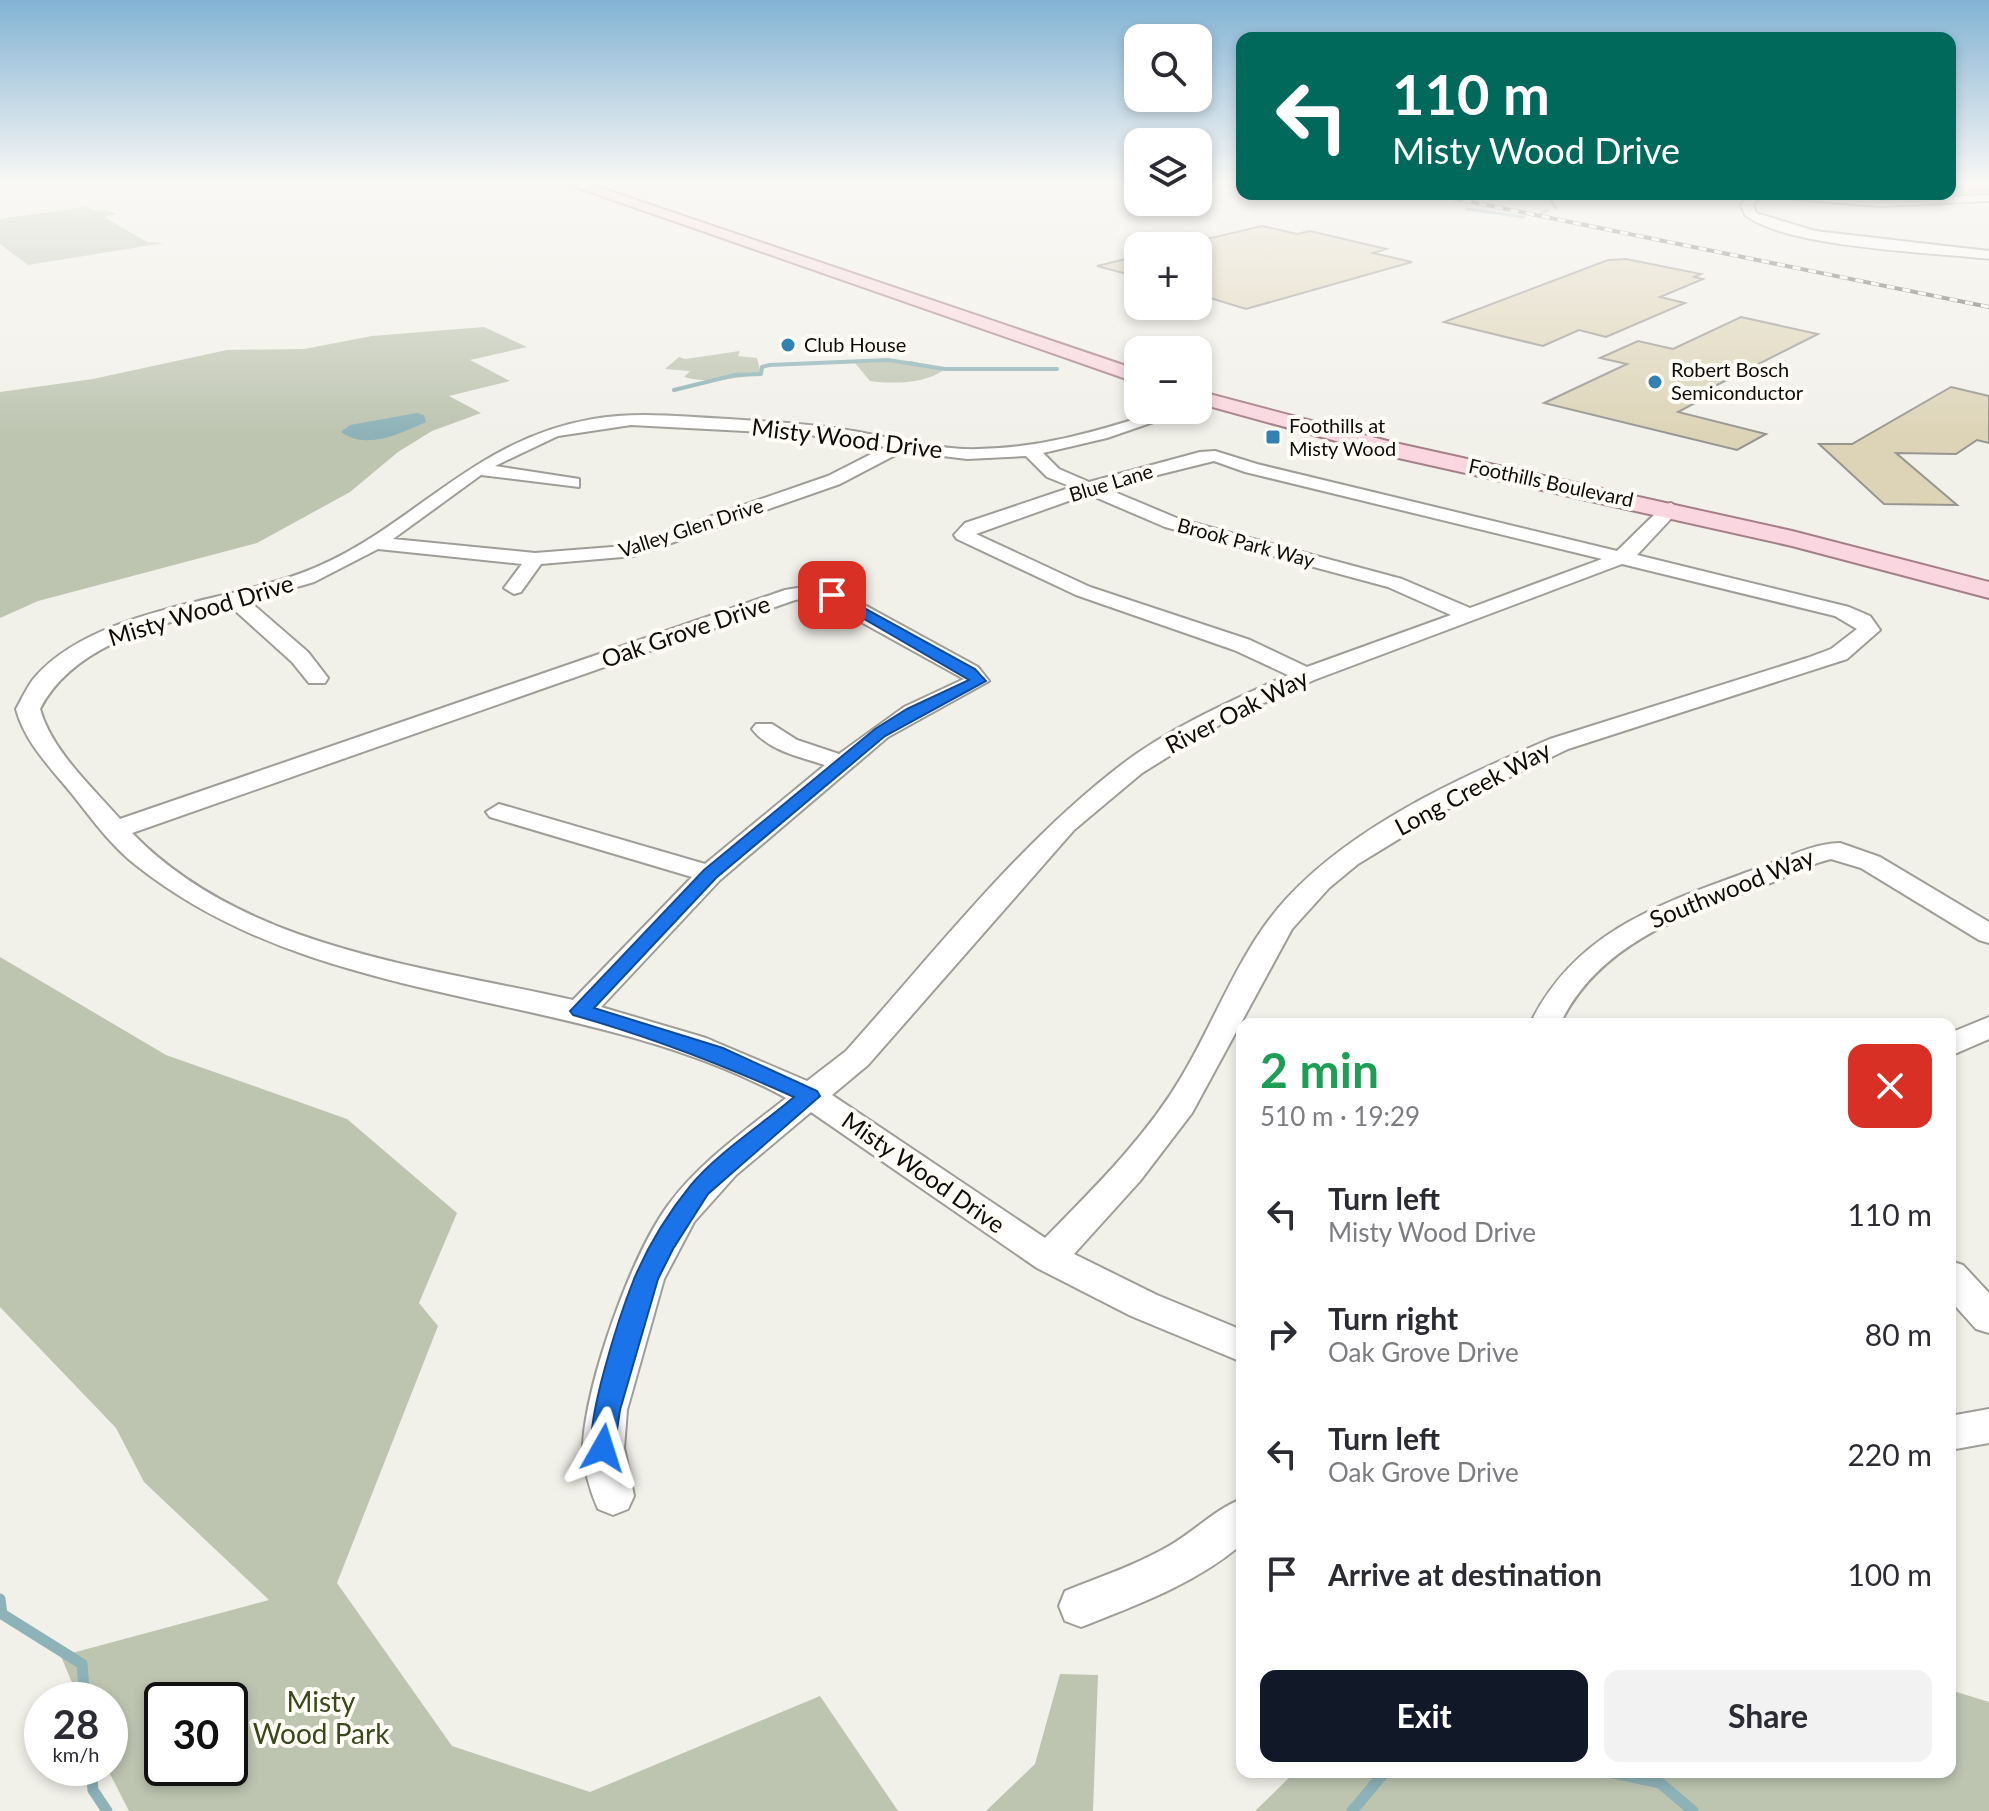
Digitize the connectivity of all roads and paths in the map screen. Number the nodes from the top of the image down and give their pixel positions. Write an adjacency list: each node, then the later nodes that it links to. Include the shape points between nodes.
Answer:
1 (813, 266): 2 (main road)
2 (1124, 372)
3 (1212, 404): 10 (main road, Foothills Boulevard)
4 (1136, 424): 6 (street, Misty Wood Drive)
5 (900, 446): 6 (street, Misty Wood Drive, via 967,454); 7 (street, Misty Wood Drive, via 828,432 624,420 536,436); 13 (street, Valley Glen Drive, via 849,474 648,546 607,555)
6 (1032, 452): 9 (street, Brook Park Way, via 1053,473)
7 (478, 469): 8 (street); 11 (street, Misty Wood Drive)
8 (573, 483)
9 (1088, 489): 12 (street, Blue Lane, via 1215,456); 19 (street, Brook Park Way, via 1184,528 1411,588); 20 (street, Blue Lane, via 972,527 964,535 1074,587 1242,645)
10 (1671, 509): 12 (street, River Oak Way); 14 (main road, Foothills Boulevard)
11 (376, 543): 13 (street, Valley Glen Drive); 18 (street, Misty Wood Drive, via 324,571)
12 (1621, 558): 19 (street, River Oak Way); 33 (street, Long Creek Way, via 1842,611 1863,620 1869,630 1827,659 1523,758 1336,868 1297,904 1266,946 1168,1124)
13 (535, 559): 16 (street)
14 (1904, 564): 15 (main road, Foothills Boulevard); 17 (main road, Foothills Boulevard)
15 (1989, 582)
16 (514, 588)
17 (1989, 590)
18 (235, 599): 21 (street); 25 (street, Misty Wood Drive, via 97,643 49,674 31,697 28,709 36,731)
19 (1471, 616): 20 (street, River Oak Way)
20 (1306, 675): 32 (street, River Oak Way, via 1189,732 1099,795 1044,846 857,1058)
21 (317, 678)
22 (764, 729): 23 (street, via 788,745)
23 (844, 763): 25 (street, Oak Grove Drive, via 912,712 978,681 832,595 816,591 792,594); 26 (street, Oak Grove Drive)
24 (499, 812): 26 (street)
25 (114, 830): 28 (street, Misty Wood Drive, via 171,879 288,938 395,970)
26 (710, 874): 28 (street, Oak Grove Drive)
27 (1989, 934): 29 (street, Southwood Way, via 1873,863 1843,851 1817,852 1636,929 1599,953 1568,985)
28 (580, 1011): 32 (street, Misty Wood Drive, via 703,1048)
29 (1549, 1018)
30 (1989, 1027): 31 (street)
31 (1956, 1043)
32 (810, 1096): 33 (street, Misty Wood Drive); 39 (street, River Oak Way, via 700,1189 646,1279 607,1410 603,1448)
33 (1049, 1257): 36 (street, Misty Wood Drive, via 1136,1302)
34 (1956, 1282): 35 (street)
35 (1989, 1318)
36 (1236, 1344)
37 (1989, 1426): 38 (street)
38 (1956, 1432)
39 (613, 1496)
40 (1236, 1523): 41 (street, via 1209,1548 1164,1575)
41 (1081, 1606)

